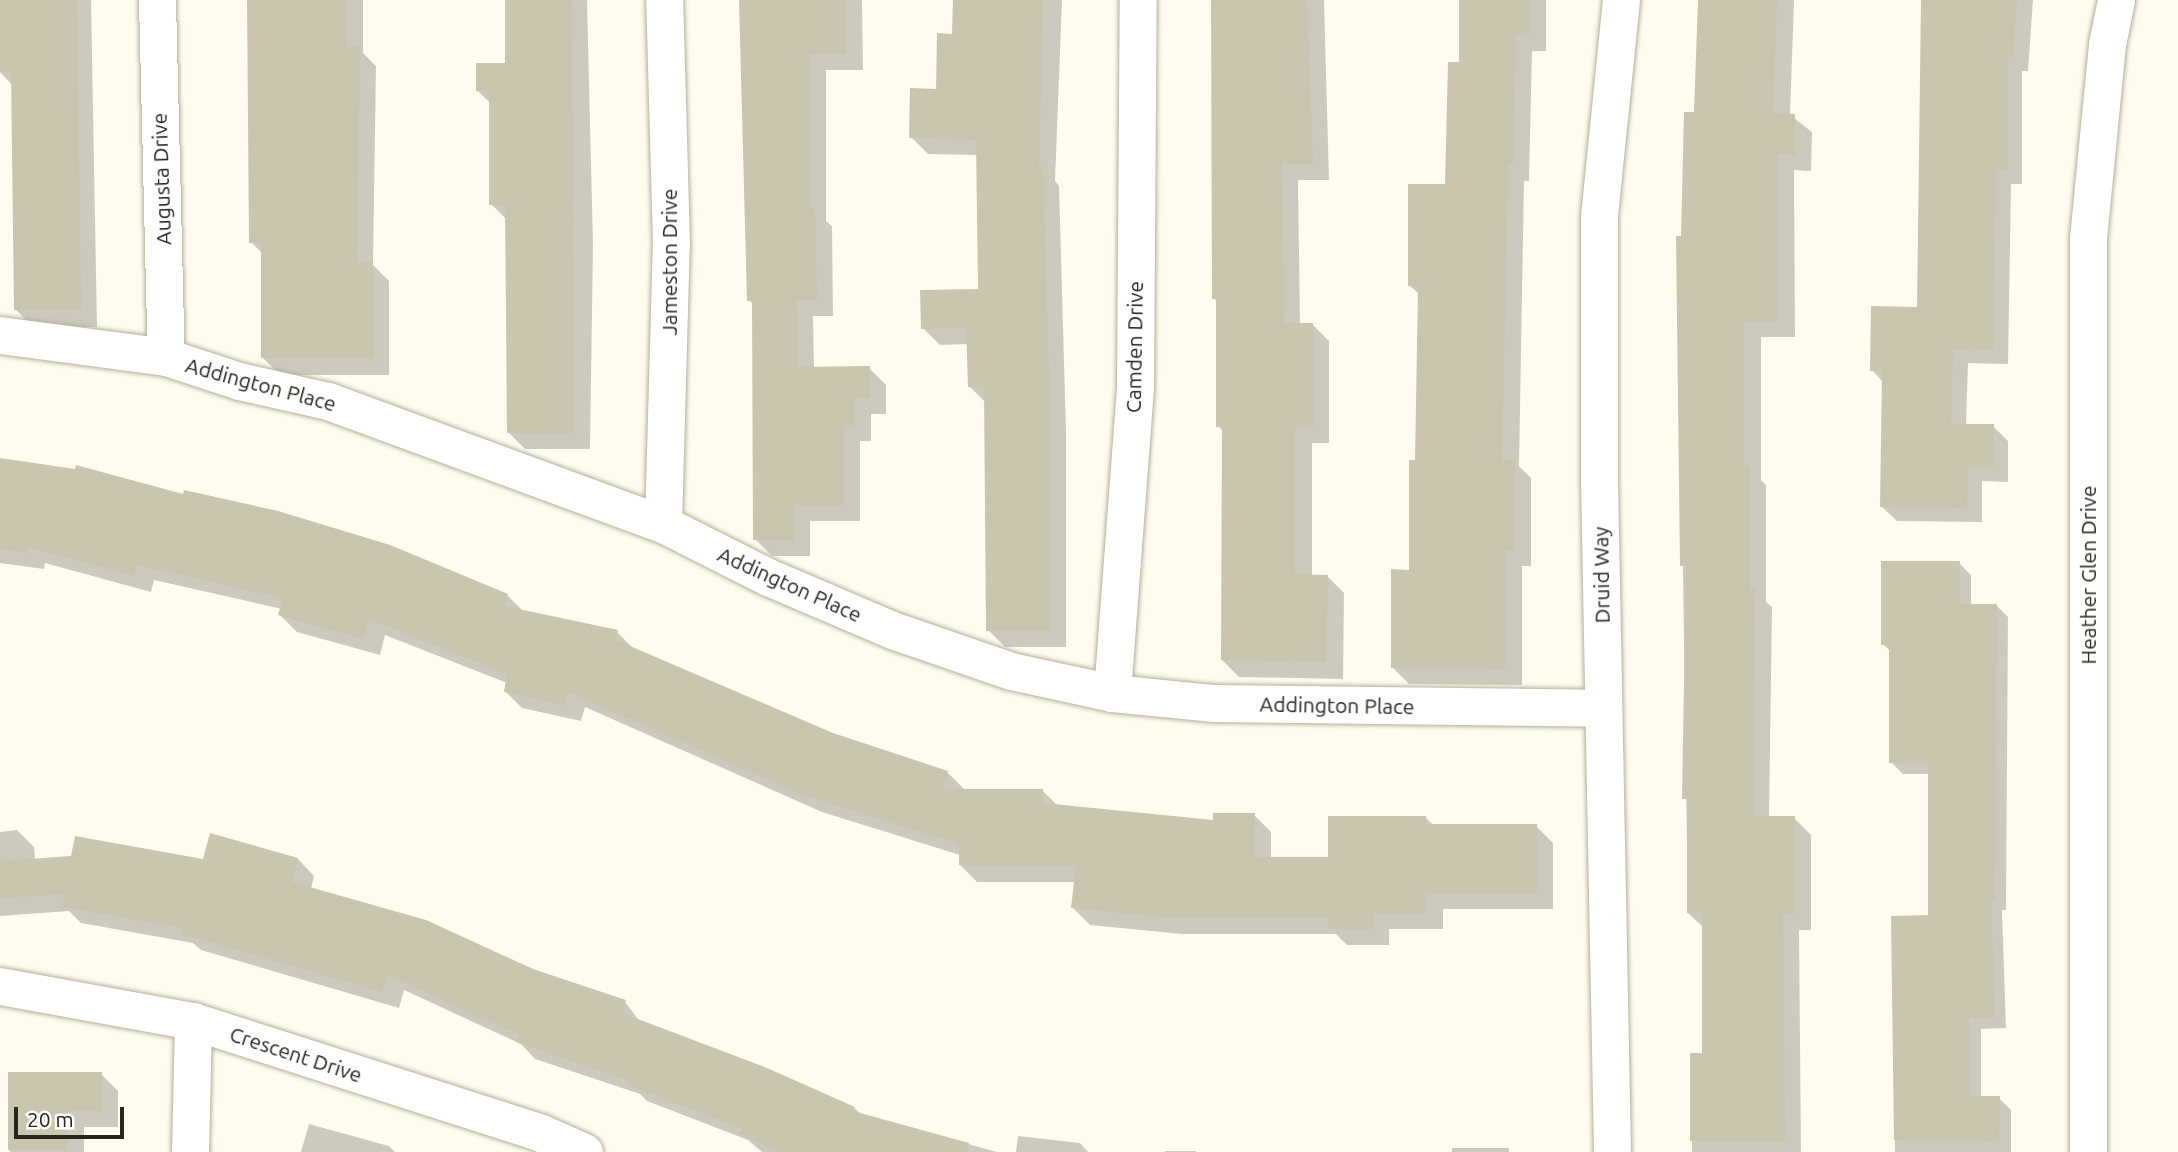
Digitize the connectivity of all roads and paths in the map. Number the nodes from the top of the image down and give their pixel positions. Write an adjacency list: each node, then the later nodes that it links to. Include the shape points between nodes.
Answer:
1 (156, 0): 7 (street, Augusta Drive)
2 (664, 0): 8 (street, Jameston Drive, via 671,244)
3 (1138, 0): 9 (street, Camden Drive, via 1135,386)
4 (1621, 0): 10 (street, Druid Way, via 1599,216)
5 (2116, 0): 16 (street, Heather Glen Drive, via 2107,44 2088,238)
6 (0, 335): 7 (street, Addington Place)
7 (166, 357): 8 (street, Addington Place, via 239,381 328,401)
8 (663, 524): 9 (street, Addington Place, via 768,577 892,630 1011,671)
9 (1112, 693): 10 (street, Addington Place, via 1212,703)
10 (1603, 708): 15 (street, Druid Way)
11 (0, 986): 12 (street, Crescent Drive)
12 (193, 1021): 13 (street); 14 (street, Crescent Drive, via 541,1133)
13 (190, 1152)
14 (584, 1152)
15 (1612, 1152)
16 (2088, 1152)

